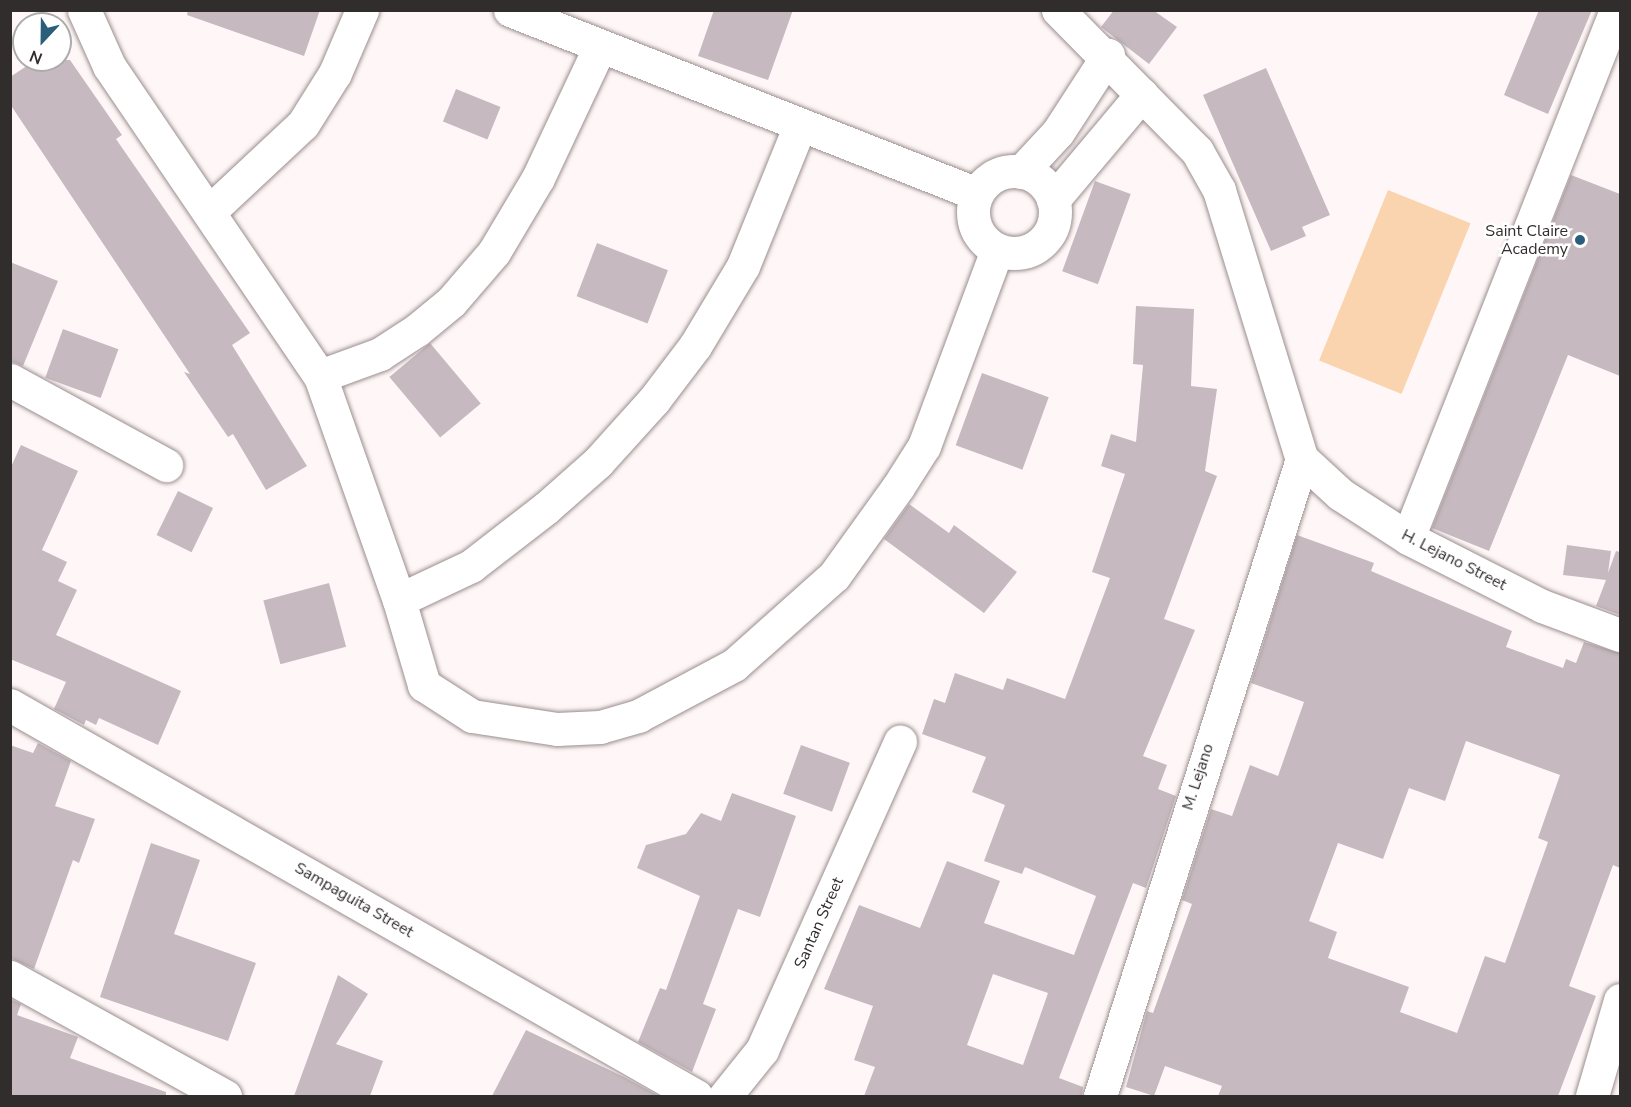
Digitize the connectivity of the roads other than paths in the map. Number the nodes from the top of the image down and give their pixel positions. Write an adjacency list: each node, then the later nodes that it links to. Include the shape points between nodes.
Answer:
1 (84, 10): 13 (street, via 109,66)
2 (362, 10): 13 (street, via 335,73 303,124)
3 (510, 10): 6 (street)
4 (1058, 10): 7 (street)
5 (1616, 10): 19 (street)
6 (600, 46): 9 (street); 15 (street, via 538,178 494,252 451,302 417,330 380,354)
7 (1108, 55): 8 (street); 10 (street, via 1058,132)
8 (1142, 94): 12 (street); 17 (street, via 1197,151 1220,190)
9 (800, 125): 11 (street); 20 (street, via 743,266 695,346 654,400 598,462 546,508 471,566)
10 (1021, 172): 11 (street, via 995,176); 12 (street, via 1041,182)
11 (975, 193): 14 (street, via 975,226)
12 (1053, 200): 14 (street, via 1053,227 1036,247 1023,253)
13 (210, 211): 15 (street)
14 (997, 250): 20 (street, via 924,446 834,576 734,665 638,716 600,727 557,729 472,716 424,685)
15 (320, 376): 20 (street)
16 (10, 380): 18 (street)
17 (1302, 459): 19 (street, H. Lejano Street, via 1340,494); 29 (street, M. Lejano)
18 (166, 465)
19 (1408, 538): 21 (street, H. Lejano Street, via 1542,606)
20 (399, 600)
21 (1620, 635)
22 (10, 705): 27 (street, Sampaguita Street)
23 (900, 742): 28 (street, Santan Street, via 762,1050)
24 (10, 977): 26 (street)
25 (1620, 1000): 30 (street)
26 (225, 1096)
27 (696, 1096)
28 (724, 1096)
29 (1100, 1096)
30 (1592, 1096)

